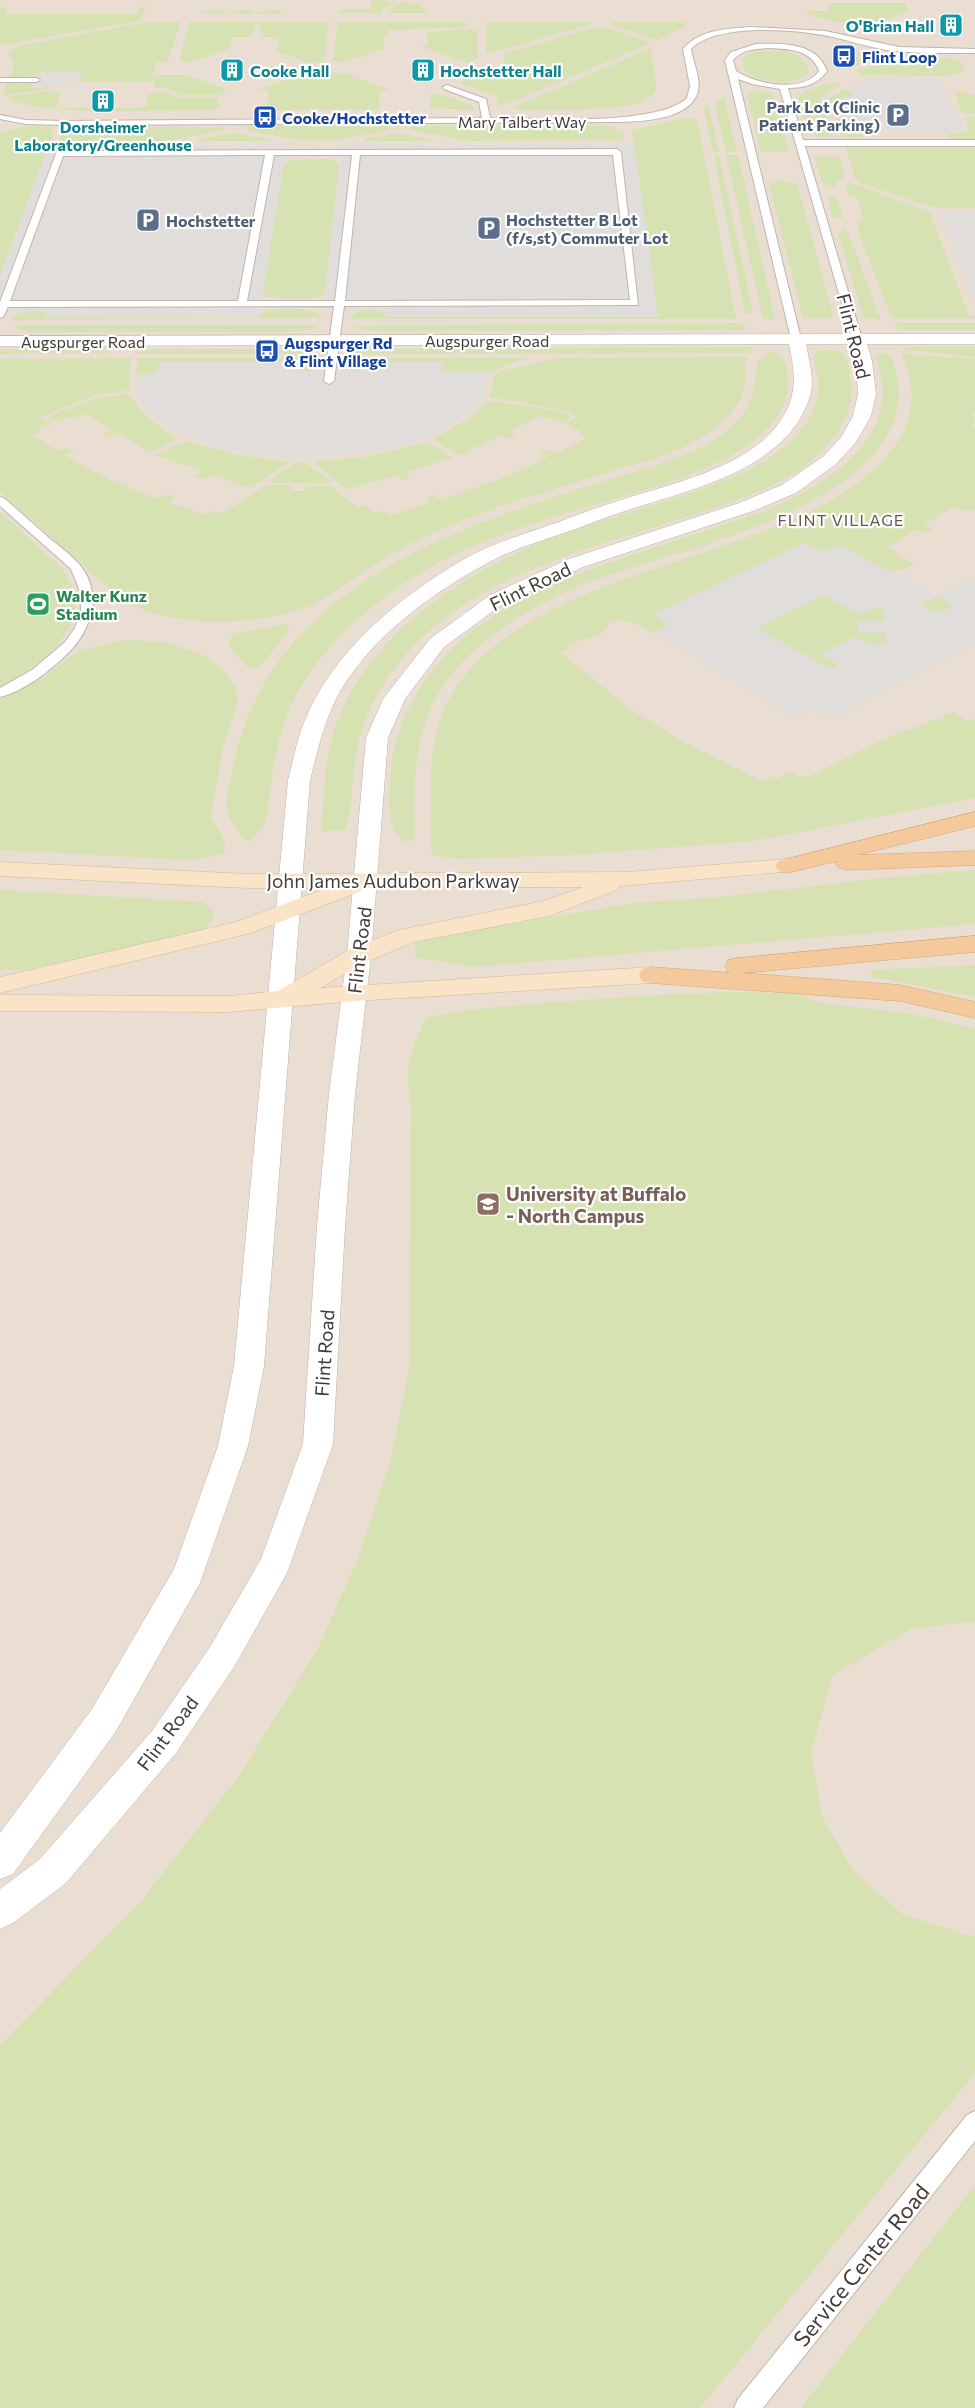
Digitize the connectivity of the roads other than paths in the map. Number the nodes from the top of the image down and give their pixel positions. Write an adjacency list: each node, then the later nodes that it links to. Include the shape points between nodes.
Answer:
1 (975, 51): 8 (lane, Mary Talbert Way, via 900,50 806,31 727,31 702,37 688,46 694,90 691,100 665,114 623,120)
2 (733, 73): 5 (lane, via 751,82); 5 (lane, via 729,60 731,55 756,47 799,49 820,60 823,71 818,78 803,84); 17 (lane)
3 (0, 80): 4 (lane)
4 (36, 80)
5 (783, 86): 10 (lane, Flint Road)
6 (447, 87): 8 (lane, via 483,101)
7 (0, 117): 8 (lane, Mary Talbert Way, via 62,123)
8 (487, 122)
9 (975, 142): 10 (lane)
10 (798, 143): 18 (lane, Flint Road)
11 (270, 153): 12 (lane); 13 (lane); 15 (lane, via 60,153)
12 (356, 153): 14 (lane); 14 (lane, via 617,152 635,303)
13 (242, 303): 14 (lane); 15 (lane)
14 (340, 303): 20 (lane)
15 (4, 304): 16 (lane)
16 (0, 315)
17 (796, 339): 18 (street, Augspurger Road); 20 (street, Augspurger Road); 30 (street, via 804,383 801,399 787,426 770,442 730,470 602,512 471,563 404,609 358,654 337,681 314,725 299,780)
18 (857, 339): 19 (street, Augspurger Road); 31 (street, Flint Road, via 864,361 867,394 862,416 850,438 830,460 789,489 746,507 576,563 497,599 437,643 394,699 377,738)
19 (975, 339)
20 (334, 340): 21 (street, Augspurger Road); 22 (lane)
21 (0, 341)
22 (329, 381)
23 (0, 500): 24 (lane, via 76,567 88,602 86,619 77,637 24,681)
24 (0, 693)
25 (975, 819): 27 (main road)
26 (975, 858): 27 (main road)
27 (786, 866): 29 (main road, John James Audubon Parkway)
28 (0, 869): 30 (main road, John James Audubon Parkway, via 209,881)
29 (627, 879): 31 (main road, John James Audubon Parkway); 34 (main road, via 549,908 408,935)
30 (290, 881): 31 (main road, John James Audubon Parkway); 32 (street)
31 (366, 881): 32 (main road); 34 (street, Flint Road)
32 (288, 911): 36 (main road, via 243,928); 38 (street)
33 (975, 944): 35 (main road)
34 (359, 955): 37 (street, Flint Road); 38 (main road)
35 (651, 975): 37 (main road); 40 (main road, via 900,992)
36 (0, 985)
37 (354, 992): 38 (main road); 42 (street, Flint Road, via 331,1226 318,1444 276,1563 222,1657 164,1742 53,1871)
38 (280, 1000): 39 (main road, via 230,1004); 41 (street, via 249,1366 233,1446 189,1573 104,1720)
39 (0, 1003)
40 (975, 1010)
41 (0, 1862)
42 (0, 1911)
43 (975, 2123): 44 (lane, Service Center Road)
44 (747, 2408)

